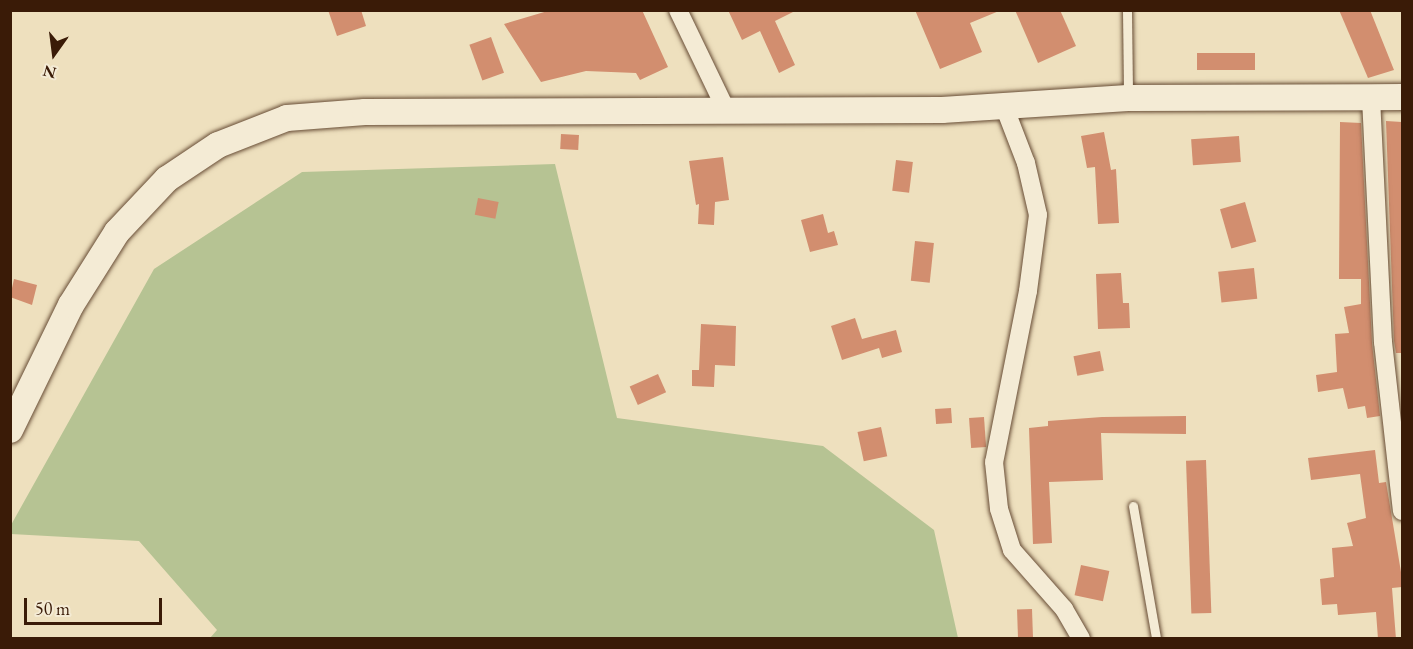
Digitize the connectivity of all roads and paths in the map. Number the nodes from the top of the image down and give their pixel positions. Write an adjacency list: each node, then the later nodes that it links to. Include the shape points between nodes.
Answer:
1 (678, 10): 7 (street)
2 (1127, 10): 4 (lane)
3 (1402, 97): 5 (main road)
4 (1128, 98): 5 (main road); 6 (main road)
5 (1371, 98): 10 (street, via 1383,342)
6 (1004, 106): 7 (main road); 11 (street, via 1026,163 1038,215 1028,291 994,462 999,509 1012,550 1064,609)
7 (727, 112): 8 (main road, via 365,112 286,118 252,129 218,145 167,179 117,232 71,304)
8 (10, 430)
9 (1132, 506): 12 (lane)
10 (1402, 511)
11 (1082, 639)
12 (1156, 639)

